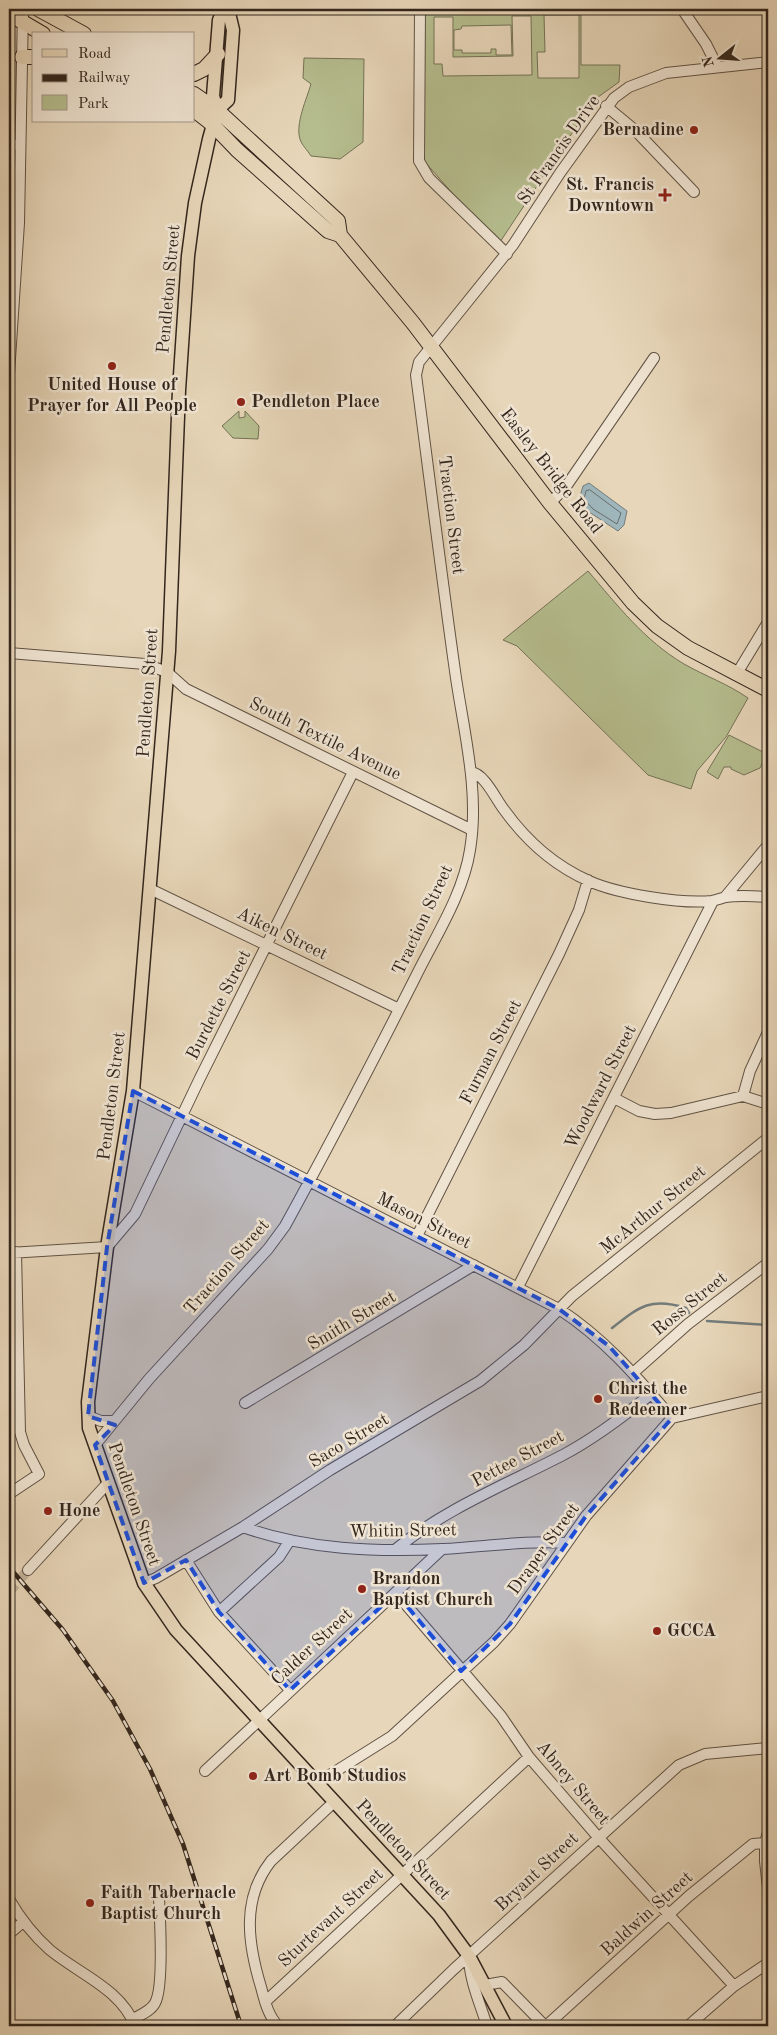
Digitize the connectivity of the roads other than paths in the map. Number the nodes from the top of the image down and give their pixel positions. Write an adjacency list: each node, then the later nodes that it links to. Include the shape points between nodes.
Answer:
1 (23, 9): 8 (street)
2 (38, 9): 10 (highway)
3 (224, 9): 11 (main road, Pendleton Street, via 219,20)
4 (228, 9): 19 (main road, Pendleton Street, via 233,30 228,100)
5 (420, 9): 23 (street, via 419,162 429,178)
6 (682, 9): 14 (street)
7 (9, 14): 8 (highway)
8 (22, 23): 9 (highway); 12 (street)
9 (39, 32)
10 (80, 32)
11 (218, 54): 15 (highway); 19 (main road, Pendleton Street, via 213,96)
12 (28, 58): 21 (street)
13 (768, 62): 14 (street, St Francis Drive)
14 (717, 66): 17 (street, St Francis Drive, via 649,78 623,91)
15 (195, 73)
16 (195, 95): 19 (highway)
17 (606, 106): 22 (street, via 635,130); 23 (street, St Francis Drive)
18 (195, 110): 19 (highway)
19 (215, 117): 24 (highway, Easley Bridge Road, via 238,150 328,231 340,235); 30 (main road, Pendleton Street, via 195,203 184,306)
20 (9, 145): 21 (street)
21 (20, 145): 26 (street)
22 (694, 192)
23 (507, 254): 24 (street, St Francis Drive)
24 (432, 347): 27 (highway, Easley Bridge Road); 34 (street, Traction Street, via 419,362 416,375)
25 (654, 358): 27 (street, via 565,488)
26 (9, 374)
27 (550, 503): 31 (highway, Easley Bridge Road, via 633,603 657,626)
28 (768, 622): 31 (street)
29 (9, 653): 30 (street, via 145,664)
30 (167, 672): 33 (street, South Textile Avenue, via 186,689); 38 (main road, Pendleton Street)
31 (736, 675): 32 (highway, Easley Bridge Road)
32 (768, 690)
33 (353, 772): 35 (street, South Textile Avenue); 42 (street, Burdette Street)
34 (471, 772): 35 (street, Traction Street); 37 (street, via 484,781 531,841)
35 (472, 830): 43 (street, Traction Street, via 465,874)
36 (768, 845): 39 (street)
37 (588, 880): 41 (street, via 628,892); 52 (street, Furman Street, via 560,954)
38 (150, 888): 42 (street, Aiken Street); 45 (main road, Pendleton Street)
39 (725, 897): 40 (street); 41 (street)
40 (768, 897)
41 (713, 901): 47 (street, Woodward Street)
42 (268, 945): 43 (street, Aiken Street); 49 (street, Burdette Street)
43 (399, 1009): 51 (street, Traction Street)
44 (768, 1032): 46 (street, via 750,1071)
45 (133, 1091): 49 (street, Mason Street); 53 (main road, Pendleton Street)
46 (743, 1096): 47 (street, via 655,1114 639,1111); 48 (street)
47 (614, 1098): 57 (street, Woodward Street)
48 (768, 1104)
49 (183, 1116): 51 (street, Mason Street); 53 (street, Burdette Street, via 135,1214)
50 (768, 1138): 58 (street, McArthur Street)
51 (310, 1182): 52 (street, Mason Street); 65 (street, Traction Street, via 268,1249)
52 (417, 1236): 56 (street, Mason Street)
53 (107, 1247): 54 (street); 63 (main road, Pendleton Street)
54 (12, 1253): 68 (street, via 20,1432 39,1474)
55 (768, 1263): 59 (street, Ross Street, via 688,1324)
56 (474, 1266): 57 (street, Mason Street); 62 (street, Smith Street)
57 (518, 1288): 58 (street, Mason Street)
58 (559, 1309): 59 (street, Mason Street, via 598,1336); 69 (street, Saco Street, via 524,1345 480,1381 330,1470)
59 (633, 1373): 60 (street, Mason Street)
60 (651, 1394): 64 (street, Mason Street); 72 (street, Pettee Street, via 600,1433 466,1505)
61 (768, 1396): 64 (street)
62 (246, 1404)
63 (88, 1416): 65 (street); 66 (main road, Pendleton Street)
64 (672, 1418): 71 (street, Draper Street)
65 (114, 1421): 66 (street, Traction Street)
66 (95, 1445): 67 (main road, Pendleton Street)
67 (107, 1484): 75 (street); 76 (main road, Pendleton Street)
68 (9, 1494)
69 (243, 1527): 70 (street, Whitin Street); 74 (street, Saco Street)
70 (290, 1540): 72 (street, Whitin Street, via 342,1549); 78 (street, via 279,1558)
71 (566, 1543): 73 (street, Whitin Street, via 546,1541); 79 (street, Draper Street, via 510,1624)
72 (396, 1549): 73 (street, Whitin Street)
73 (442, 1549): 77 (street, Calder Street)
74 (186, 1560): 76 (street, Saco Street); 78 (street)
75 (28, 1570)
76 (144, 1583): 81 (main road, Pendleton Street, via 176,1630)
77 (396, 1593): 79 (street, Abney Street); 80 (street, Calder Street)
78 (219, 1612): 80 (street)
79 (461, 1671): 83 (street, Abney Street, via 501,1716); 85 (street, Draper Street, via 392,1736)
80 (290, 1690): 81 (street, Calder Street)
81 (258, 1720): 84 (street, Calder Street); 85 (main road, Pendleton Street)
82 (768, 1748): 88 (street, Bryant Street, via 733,1750 689,1759)
83 (529, 1757): 88 (street, Abney Street); 90 (street, Sturtevant Street)
84 (205, 1771)
85 (317, 1783): 86 (main road, Pendleton Street)
86 (334, 1802): 90 (main road, Pendleton Street); 101 (street, via 271,1861 258,1882 252,1900 249,1932)
87 (768, 1832): 89 (street)
88 (598, 1837): 94 (street, Abney Street); 97 (street, Bryant Street)
89 (766, 1843): 91 (street); 94 (street, Baldwin Street, via 753,1844)
90 (402, 1875): 97 (main road, Pendleton Street, via 439,1914); 101 (street, Sturtevant Street)
91 (768, 1888)
92 (159, 1898): 102 (street, via 158,1995 152,2007)
93 (9, 1899): 95 (street)
94 (669, 1915): 100 (street, Abney Street); 107 (street, Baldwin Street)
95 (23, 1922): 96 (street); 102 (street, via 51,1950 115,1996)
96 (9, 1934)
97 (469, 1956): 99 (main road, Pendleton Street); 104 (street, Bryant Street); 105 (street, via 470,1970)
98 (768, 1963): 100 (street)
99 (485, 1985): 106 (main road, Pendleton Street); 107 (street, via 502,1982)
100 (734, 1986): 108 (street)
101 (265, 2002): 103 (street)
102 (134, 2023)
103 (278, 2026)
104 (395, 2026)
105 (487, 2026)
106 (506, 2026)
107 (545, 2026)
108 (688, 2026)

